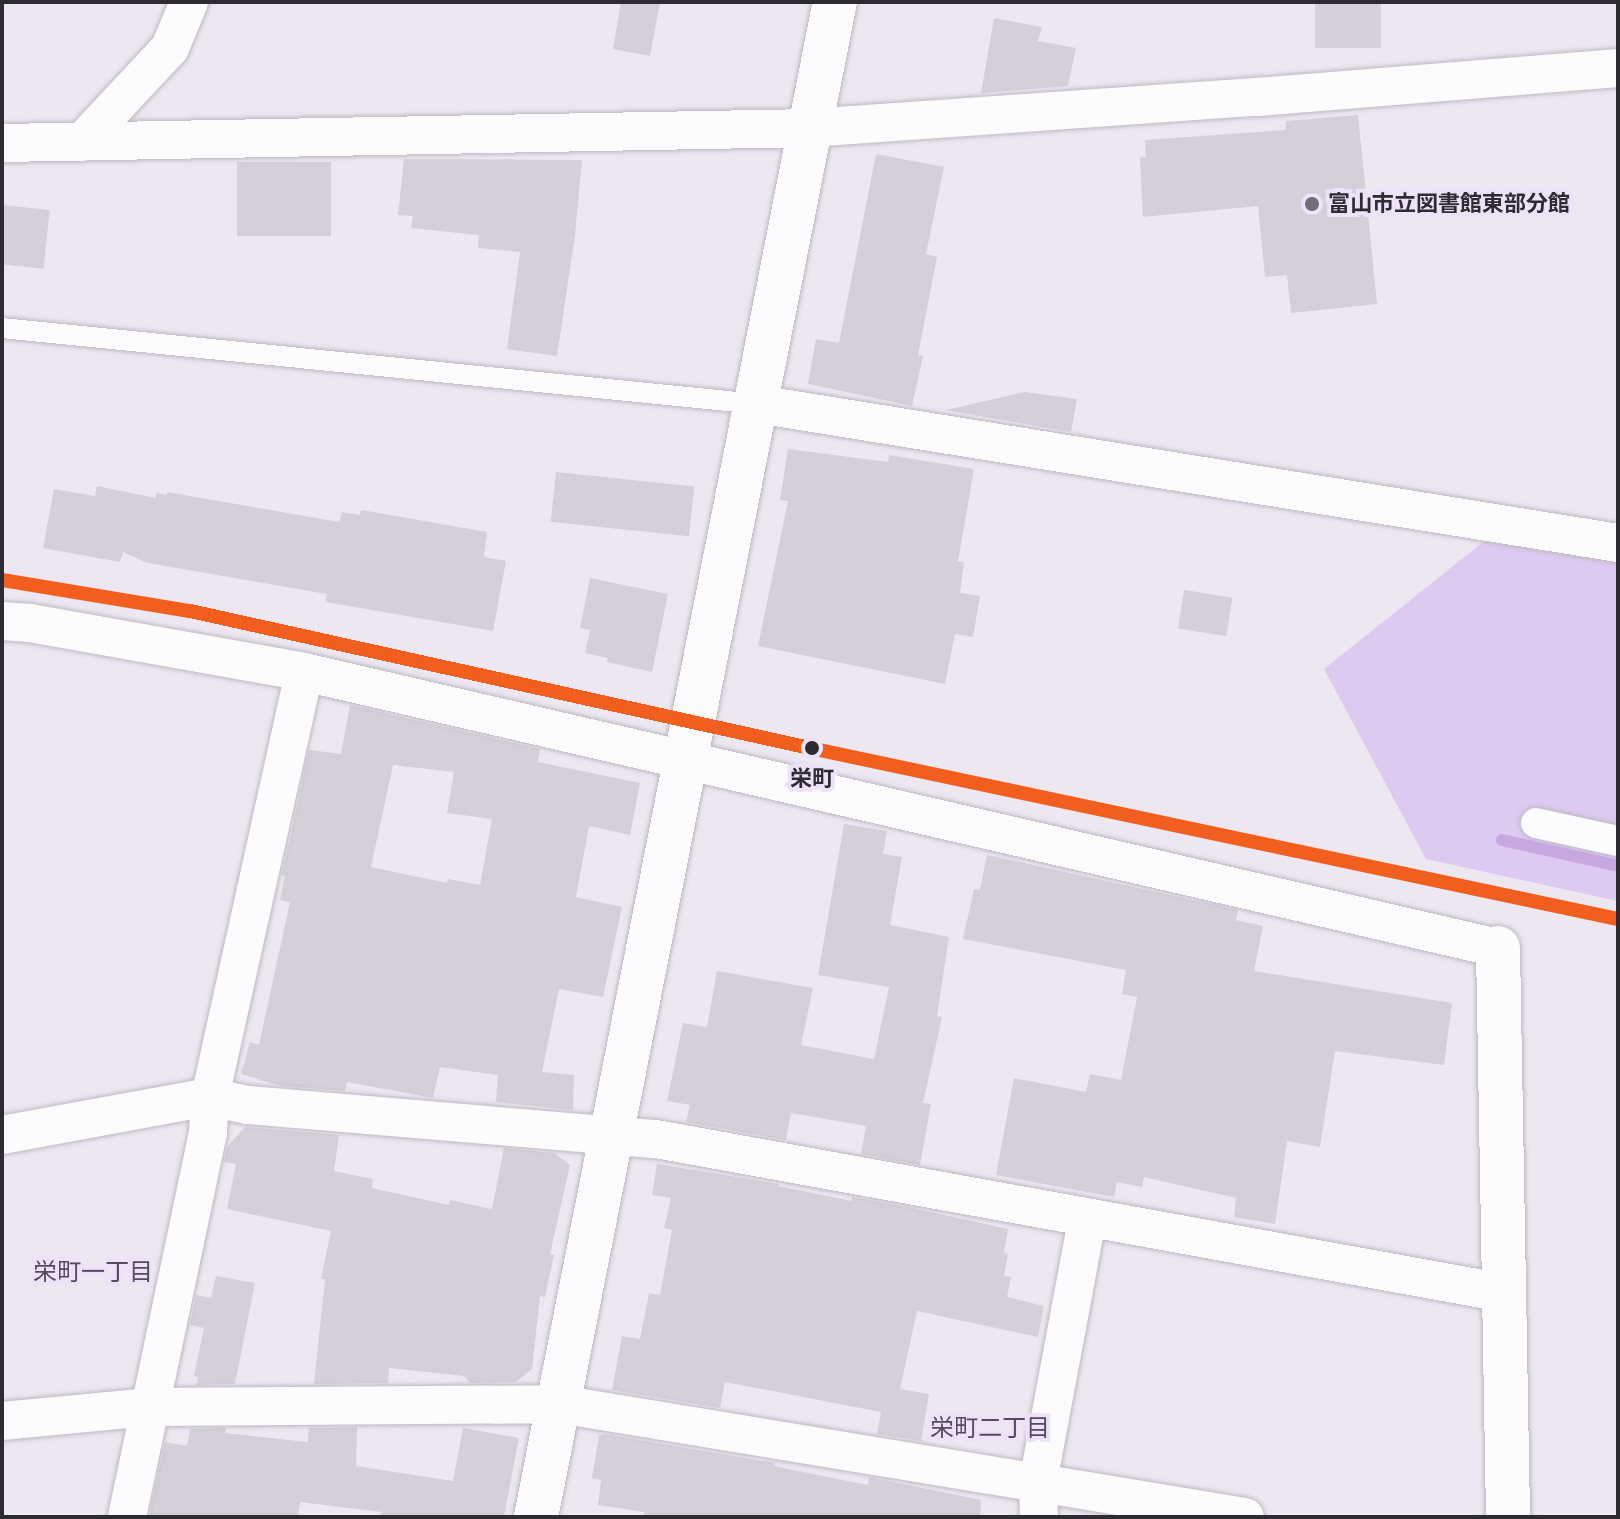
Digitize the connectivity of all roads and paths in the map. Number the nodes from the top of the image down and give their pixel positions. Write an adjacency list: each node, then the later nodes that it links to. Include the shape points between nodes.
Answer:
1 (189, 2): 5 (street, via 170,48)
2 (835, 2): 4 (street)
3 (1618, 68): 4 (street)
4 (810, 128): 5 (street); 8 (street)
5 (82, 142): 6 (street)
6 (2, 143)
7 (2, 328): 8 (lane)
8 (757, 404): 9 (street); 12 (street)
9 (1618, 543)
10 (2, 621): 11 (street)
11 (304, 672): 12 (street); 16 (street)
12 (686, 760): 15 (street); 18 (street)
13 (1536, 823): 14 (street)
14 (1618, 841)
15 (1498, 948): 20 (street)
16 (210, 1097): 17 (street); 18 (street, via 248,1105); 22 (street, via 208,1132)
17 (2, 1135)
18 (612, 1137): 19 (street, via 656,1139); 21 (street)
19 (1087, 1219): 20 (street); 24 (street)
20 (1504, 1293): 28 (street)
21 (559, 1404): 22 (street); 24 (street); 26 (street)
22 (151, 1407): 23 (street); 25 (street)
23 (2, 1421)
24 (1038, 1500): 27 (street)
25 (127, 1517)
26 (536, 1517)
27 (1245, 1517)
28 (1508, 1517)

